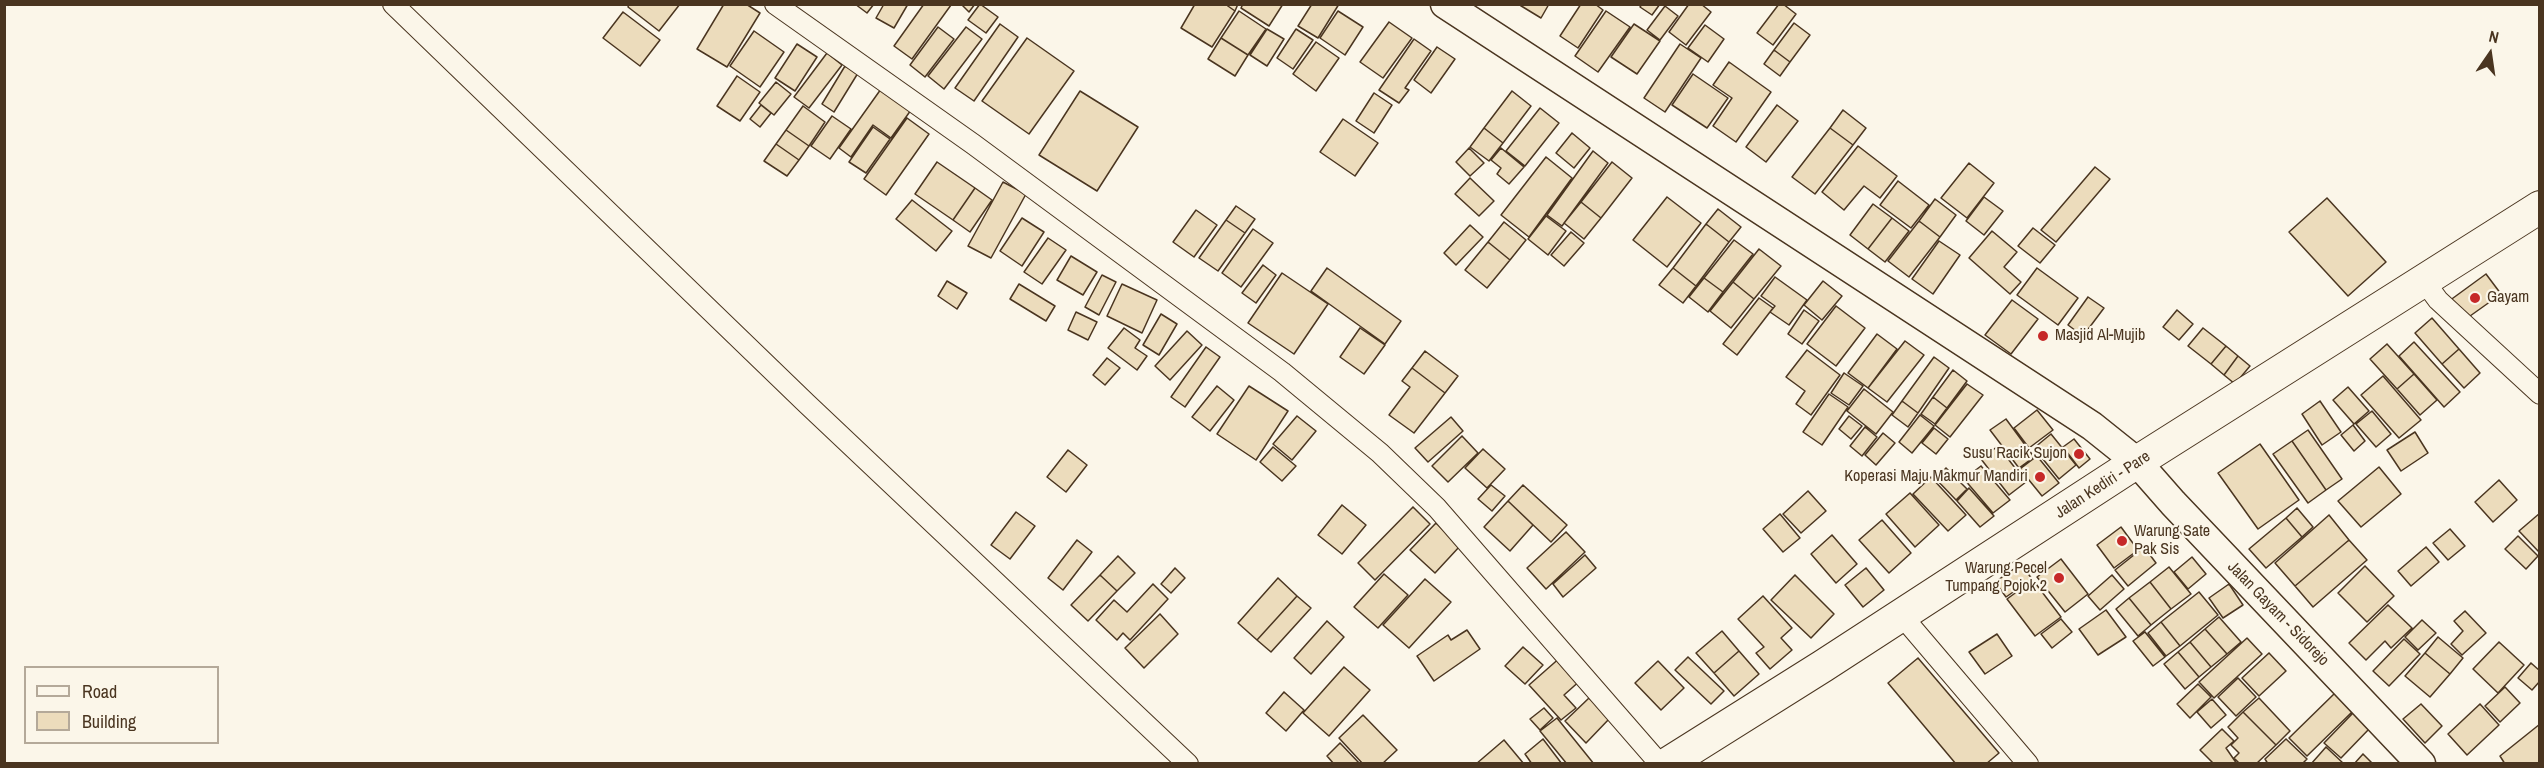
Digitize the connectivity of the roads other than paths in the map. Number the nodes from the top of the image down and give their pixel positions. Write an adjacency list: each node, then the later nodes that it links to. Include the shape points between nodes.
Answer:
1 (393, 4): 9 (street, via 806,403)
2 (775, 4): 10 (street, via 973,144 1282,372 1380,453 1437,508)
3 (1445, 4): 7 (street, Jalan Gayam - Sidorejo, via 2092,426)
4 (2540, 207): 5 (main road, Jalan Kediri - Pare)
5 (2424, 281): 6 (street, via 2438,300); 7 (main road, Jalan Kediri - Pare)
6 (2540, 394)
7 (2138, 462): 8 (main road, Jalan Kediri - Pare); 13 (street, Jalan Gayam - Sidorejo)
8 (1902, 616): 11 (main road, Jalan Kediri - Pare); 12 (street)
9 (1188, 764)
10 (1660, 764)
11 (1667, 764)
12 (2028, 764)
13 (2421, 764)

